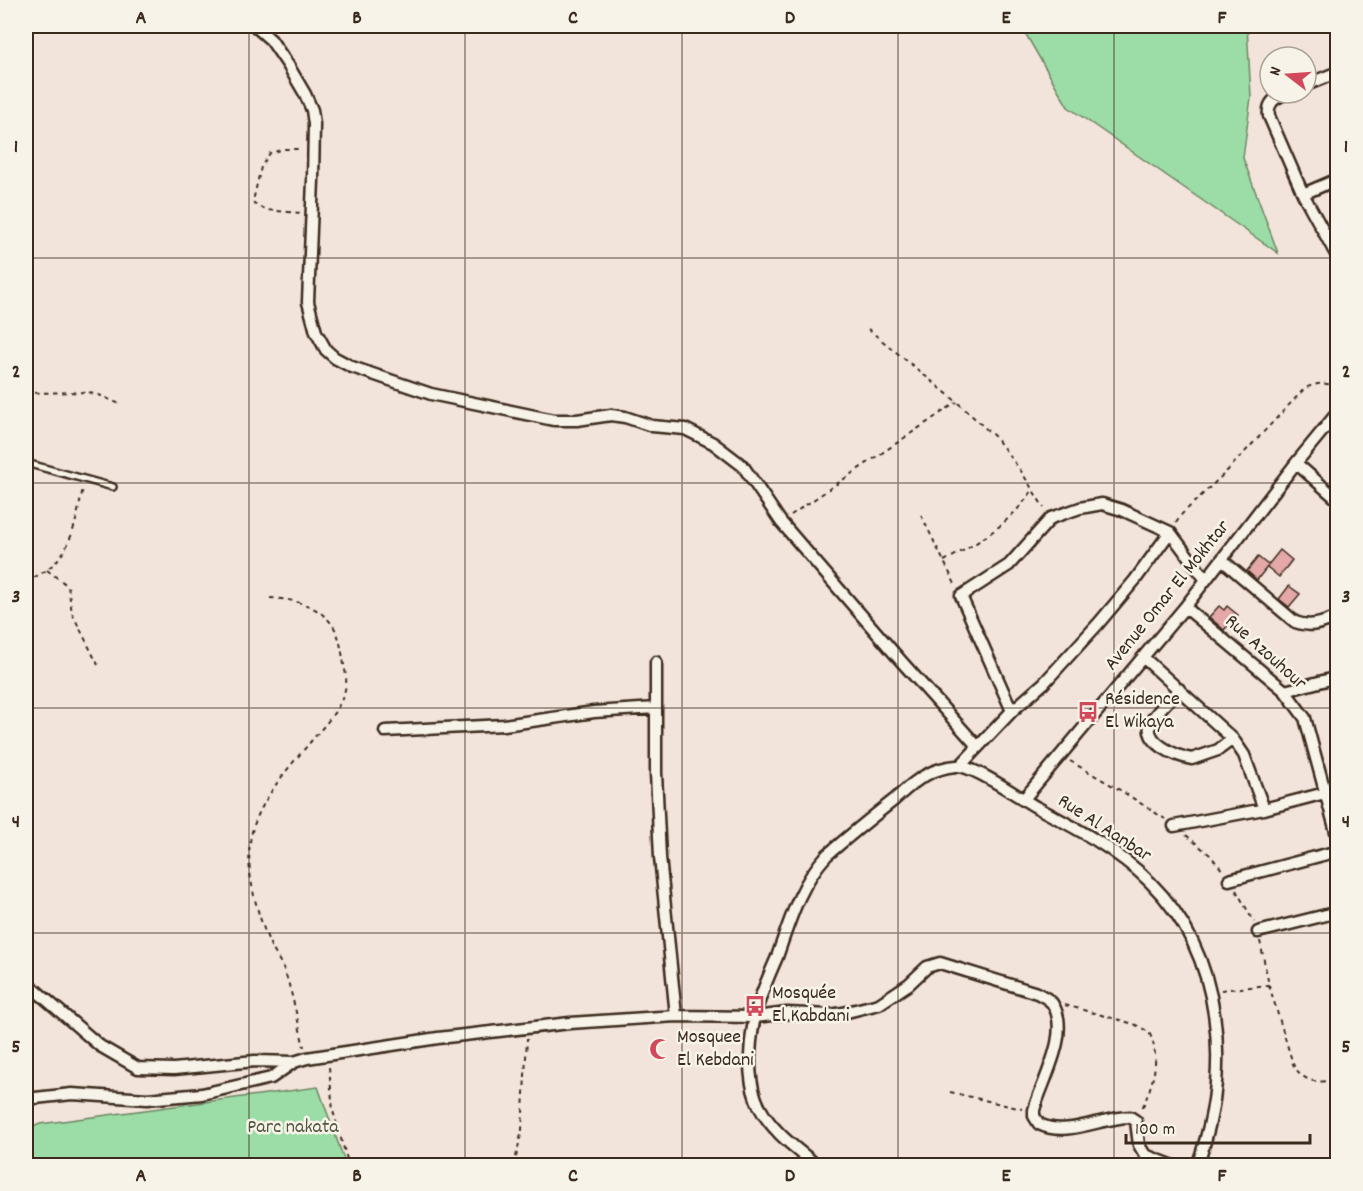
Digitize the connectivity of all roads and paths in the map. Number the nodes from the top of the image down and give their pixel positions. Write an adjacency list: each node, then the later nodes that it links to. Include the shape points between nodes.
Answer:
1 (255, 26): 5 (street, via 271,40 305,94 312,110)
2 (1338, 72): 3 (street)
3 (1318, 80)
4 (1269, 105): 7 (street, via 1269,116)
5 (313, 148): 8 (street); 8 (path, via 270,153 261,167 253,201 260,208)
6 (1338, 179): 7 (street)
7 (1303, 194): 9 (street)
8 (311, 214): 24 (street, via 308,302 319,340 335,358 431,393 554,420 611,415 652,426 685,429 738,461)
9 (1338, 258)
10 (868, 329): 13 (path)
11 (1338, 387): 25 (path, via 1315,383 1305,388 1182,514)
12 (26, 393): 14 (path, via 88,392)
13 (957, 402): 20 (path, via 996,438); 24 (path)
14 (122, 405)
15 (1338, 412): 17 (street, Avenue Omar El Mokhtar)
16 (26, 463): 18 (lane)
17 (1296, 463): 21 (street); 26 (street, Avenue Omar El Mokhtar)
18 (85, 480): 19 (lane); 28 (path, via 70,539)
19 (113, 487)
20 (1033, 490): 23 (path); 27 (path, via 992,534)
21 (1338, 500)
22 (921, 515): 27 (path)
23 (1050, 518): 25 (street, via 1102,504); 31 (street, via 1009,565)
24 (781, 522): 45 (street)
25 (1170, 532): 29 (street); 42 (street, via 1098,624 1044,683)
26 (1222, 560): 29 (street, Avenue Omar El Mokhtar); 34 (street, via 1295,622 1317,625)
27 (944, 561): 31 (path)
28 (47, 570): 30 (path); 37 (path, via 68,586 72,613)
29 (1206, 580): 33 (street, Avenue Omar El Mokhtar)
30 (26, 582)
31 (961, 596): 42 (street)
32 (270, 598): 65 (path, via 301,603 327,618 340,643 346,674 342,700 282,777 261,809 250,840 250,870 259,911 284,969)
33 (1185, 608): 35 (street, Avenue Omar El Mokhtar); 40 (street, Rue Azouhour)
34 (1338, 617)
35 (1144, 658): 39 (street); 46 (street, Avenue Omar El Mokhtar)
36 (656, 662): 41 (street)
37 (98, 665)
38 (1338, 677): 40 (street)
39 (1179, 689): 44 (street); 44 (street, via 1151,722 1154,740 1192,759 1218,750)
40 (1285, 691): 48 (street, Rue Azouhour, via 1305,718)
41 (656, 708): 43 (street, via 504,725); 61 (street, via 660,857)
42 (1012, 711): 45 (street)
43 (385, 731)
44 (1233, 739): 50 (street, via 1244,755)
45 (978, 747): 47 (street)
46 (1059, 755): 49 (street, Avenue Omar El Mokhtar); 51 (path)
47 (960, 766): 49 (street, Rue Al Aanbar); 62 (street, via 920,779 814,870 797,902)
48 (1325, 793): 50 (street); 52 (street, Rue Azouhour)
49 (1023, 800): 59 (street, Rue Al Aanbar, via 1107,848 1150,882 1190,936)
50 (1264, 809): 51 (street)
51 (1174, 826): 54 (path, via 1210,855)
52 (1338, 838)
53 (1338, 850): 54 (street)
54 (1229, 880): 56 (path)
55 (1338, 912): 56 (street)
56 (1258, 932): 58 (path)
57 (26, 982): 66 (street, via 100,1046 138,1068)
58 (1269, 985): 59 (path); 67 (path, via 1298,1072 1306,1080 1316,1082)
59 (1211, 992): 76 (street, Rue Al Aanbar, via 1217,1048 1216,1092)
60 (1050, 1001): 62 (street, via 1030,991 935,963 879,1004 830,1015 787,1013); 70 (street, via 1058,1023 1058,1042); 71 (path, via 1134,1024 1149,1032 1155,1073)
61 (676, 1016): 62 (street); 63 (street)
62 (756, 1017): 74 (street, via 751,1054 756,1100 780,1134)
63 (527, 1027): 64 (street); 73 (path, via 522,1130)
64 (329, 1055): 65 (street); 72 (path, via 333,1111)
65 (307, 1058): 66 (street)
66 (294, 1062): 69 (street, via 271,1078 202,1094 147,1099 72,1094)
67 (1338, 1079)
68 (950, 1092): 70 (path)
69 (26, 1100)
70 (1034, 1112): 71 (street, via 1039,1124 1060,1128 1127,1117)
71 (1136, 1121): 75 (street, via 1139,1145 1145,1155)
72 (349, 1166)
73 (514, 1166)
74 (818, 1166)
75 (1174, 1166)
76 (1197, 1166)

